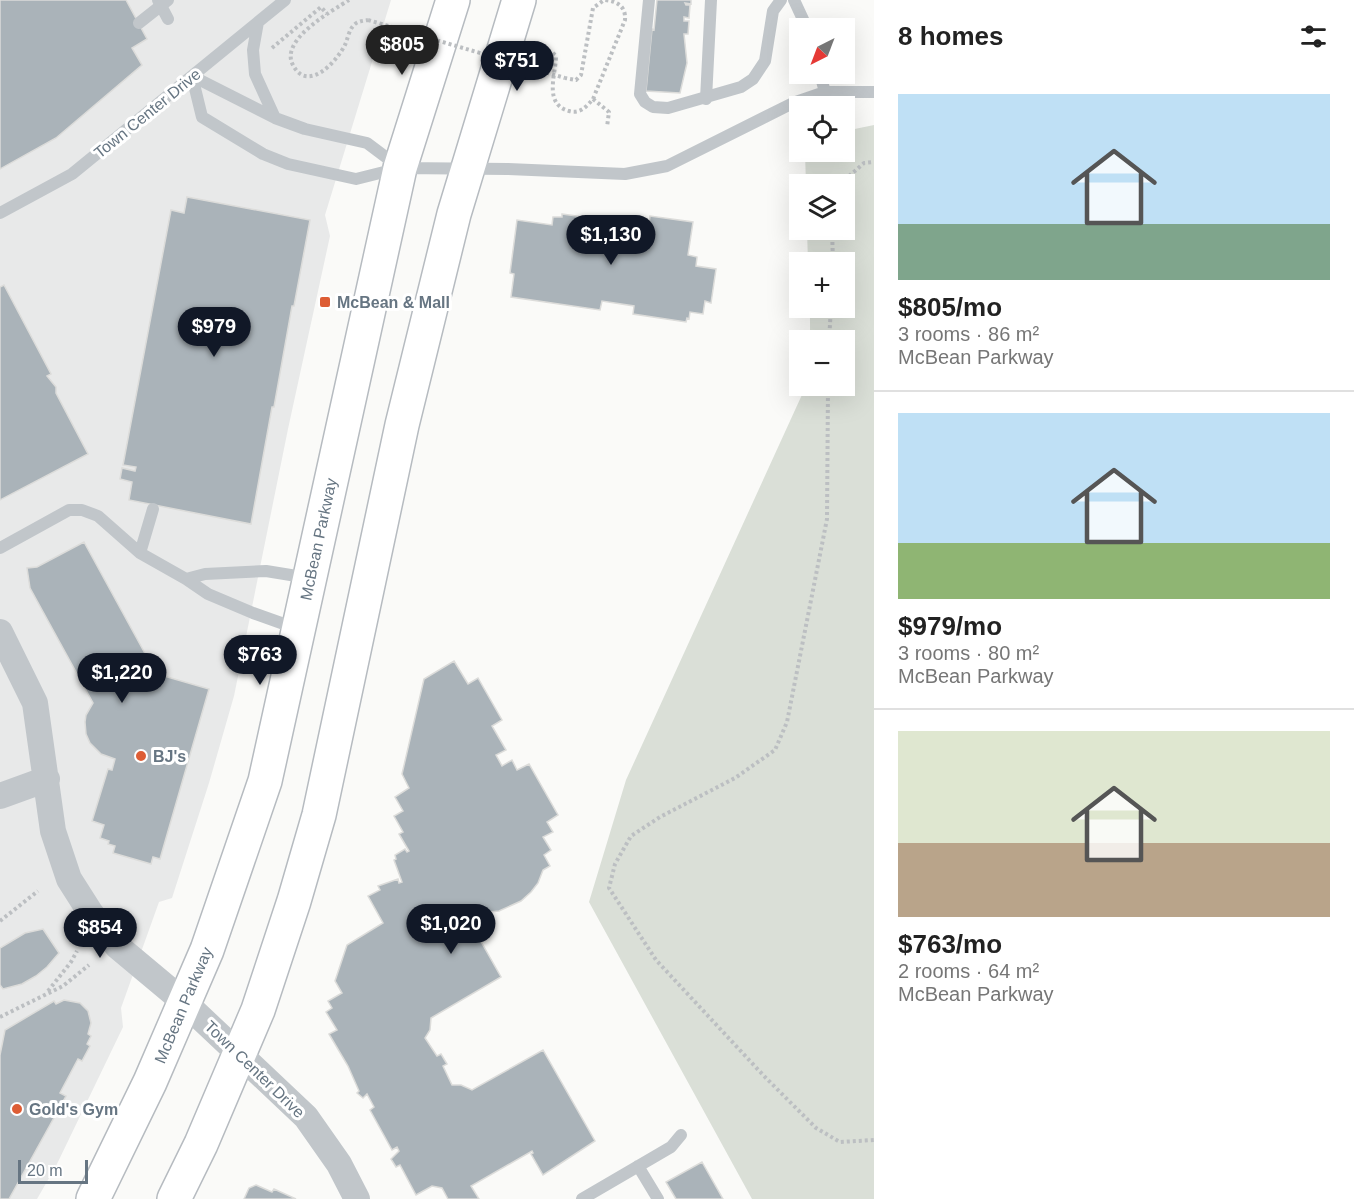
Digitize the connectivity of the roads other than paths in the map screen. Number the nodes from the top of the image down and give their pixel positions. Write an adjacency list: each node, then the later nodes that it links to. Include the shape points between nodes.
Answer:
1 (158, 0): 11 (lane)
2 (168, 0): 13 (lane, bridge)
3 (285, 0): 12 (lane, Town Center Drive)
4 (453, 0): 20 (main road, McBean Parkway)
5 (519, 0): 21 (main road)
6 (649, 0): 18 (lane, via 640,94 653,107 668,108)
7 (711, 0): 18 (lane)
8 (781, 0): 18 (lane, via 773,11 765,61 753,79)
9 (794, 0): 10 (lane)
10 (802, 18)
11 (168, 19)
12 (258, 22): 14 (lane, Town Center Drive); 19 (lane, via 253,50 255,74)
13 (139, 23)
14 (192, 76): 19 (lane); 20 (lane, via 202,117 263,154 288,164 356,179); 22 (lane, Town Center Drive, via 72,174)
15 (823, 84): 16 (lane)
16 (825, 92): 17 (lane); 21 (lane, via 793,103 667,166 625,174)
17 (874, 92)
18 (706, 99)
19 (275, 118): 20 (lane, via 367,143)
20 (400, 168): 21 (lane); 26 (main road, McBean Parkway)
21 (466, 170): 33 (main road, via 402,425 319,815 280,945)
22 (0, 213)
23 (153, 509): 25 (lane)
24 (0, 548): 25 (lane, via 69,510 82,510 98,516)
25 (140, 553): 27 (lane)
26 (309, 578): 27 (lane, via 266,571 205,574); 28 (main road, McBean Parkway)
27 (186, 579): 28 (lane, via 208,594)
28 (299, 629): 32 (main road, McBean Parkway, via 265,781 207,950)
29 (0, 632): 30 (street, Town Center Drive, via 35,703)
30 (47, 779): 31 (street); 32 (street, Town Center Drive, via 53,831 69,879 117,946)
31 (0, 796)
32 (184, 1002): 33 (street, Town Center Drive); 36 (main road, McBean Parkway)
33 (240, 1053): 37 (main road); 38 (street, Town Center Drive, via 321,1136)
34 (681, 1135): 35 (lane, via 671,1148)
35 (638, 1166): 39 (lane); 40 (lane)
36 (93, 1199)
37 (174, 1199)
38 (357, 1199)
39 (582, 1199)
40 (658, 1199)

